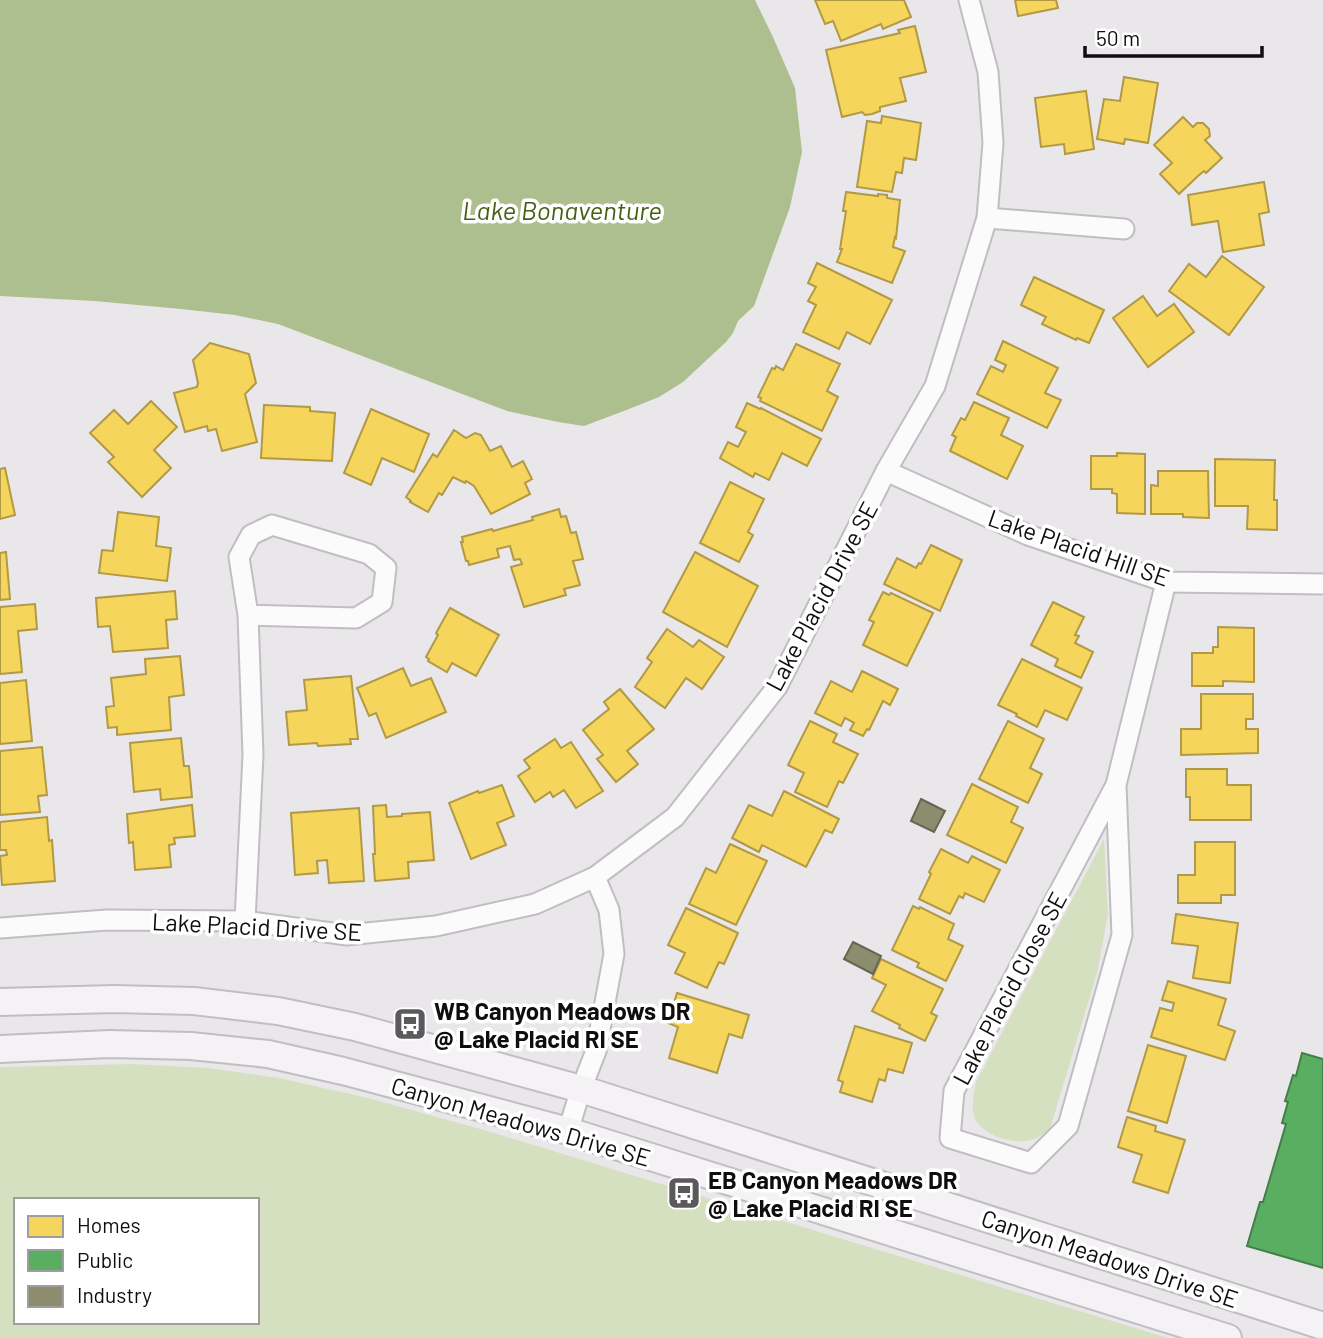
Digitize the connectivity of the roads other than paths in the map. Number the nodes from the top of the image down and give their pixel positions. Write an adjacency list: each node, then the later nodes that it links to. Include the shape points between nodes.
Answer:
1 (969, 0): 2 (street, Lake Placid Drive SE, via 988,72 993,144)
2 (987, 218): 3 (street); 4 (street, Lake Placid Drive SE, via 935,386)
3 (1124, 229)
4 (886, 471): 5 (street, Lake Placid Hill SE, via 1028,535); 9 (street, Lake Placid Drive SE, via 777,687 674,817)
5 (1166, 582): 6 (street, Lake Placid Hill SE); 8 (street, Lake Placid Close SE)
6 (1323, 584)
7 (248, 615): 7 (street, via 356,618 382,603 386,568 369,554 272,525 251,535 239,557); 10 (street, via 253,755)
8 (1116, 785): 8 (street, Lake Placid Close SE, via 954,1091 950,1138 1031,1163 1068,1126 1122,935)
9 (595, 877): 10 (street, Lake Placid Drive SE, via 535,904 436,926 347,935); 14 (street, via 609,910 614,954 596,1051)
10 (245, 922): 11 (street, Lake Placid Drive SE, via 107,920)
11 (0, 928)
12 (0, 1002): 14 (main road, Canyon Meadows Drive SE, via 194,1001 278,1010)
13 (0, 1049): 15 (main road, Canyon Meadows Drive SE, via 110,1044 268,1054)
14 (581, 1089): 15 (street); 16 (main road, Canyon Meadows Drive SE)
15 (568, 1131): 17 (main road, Canyon Meadows Drive SE)
16 (1323, 1326)
17 (1228, 1338)

